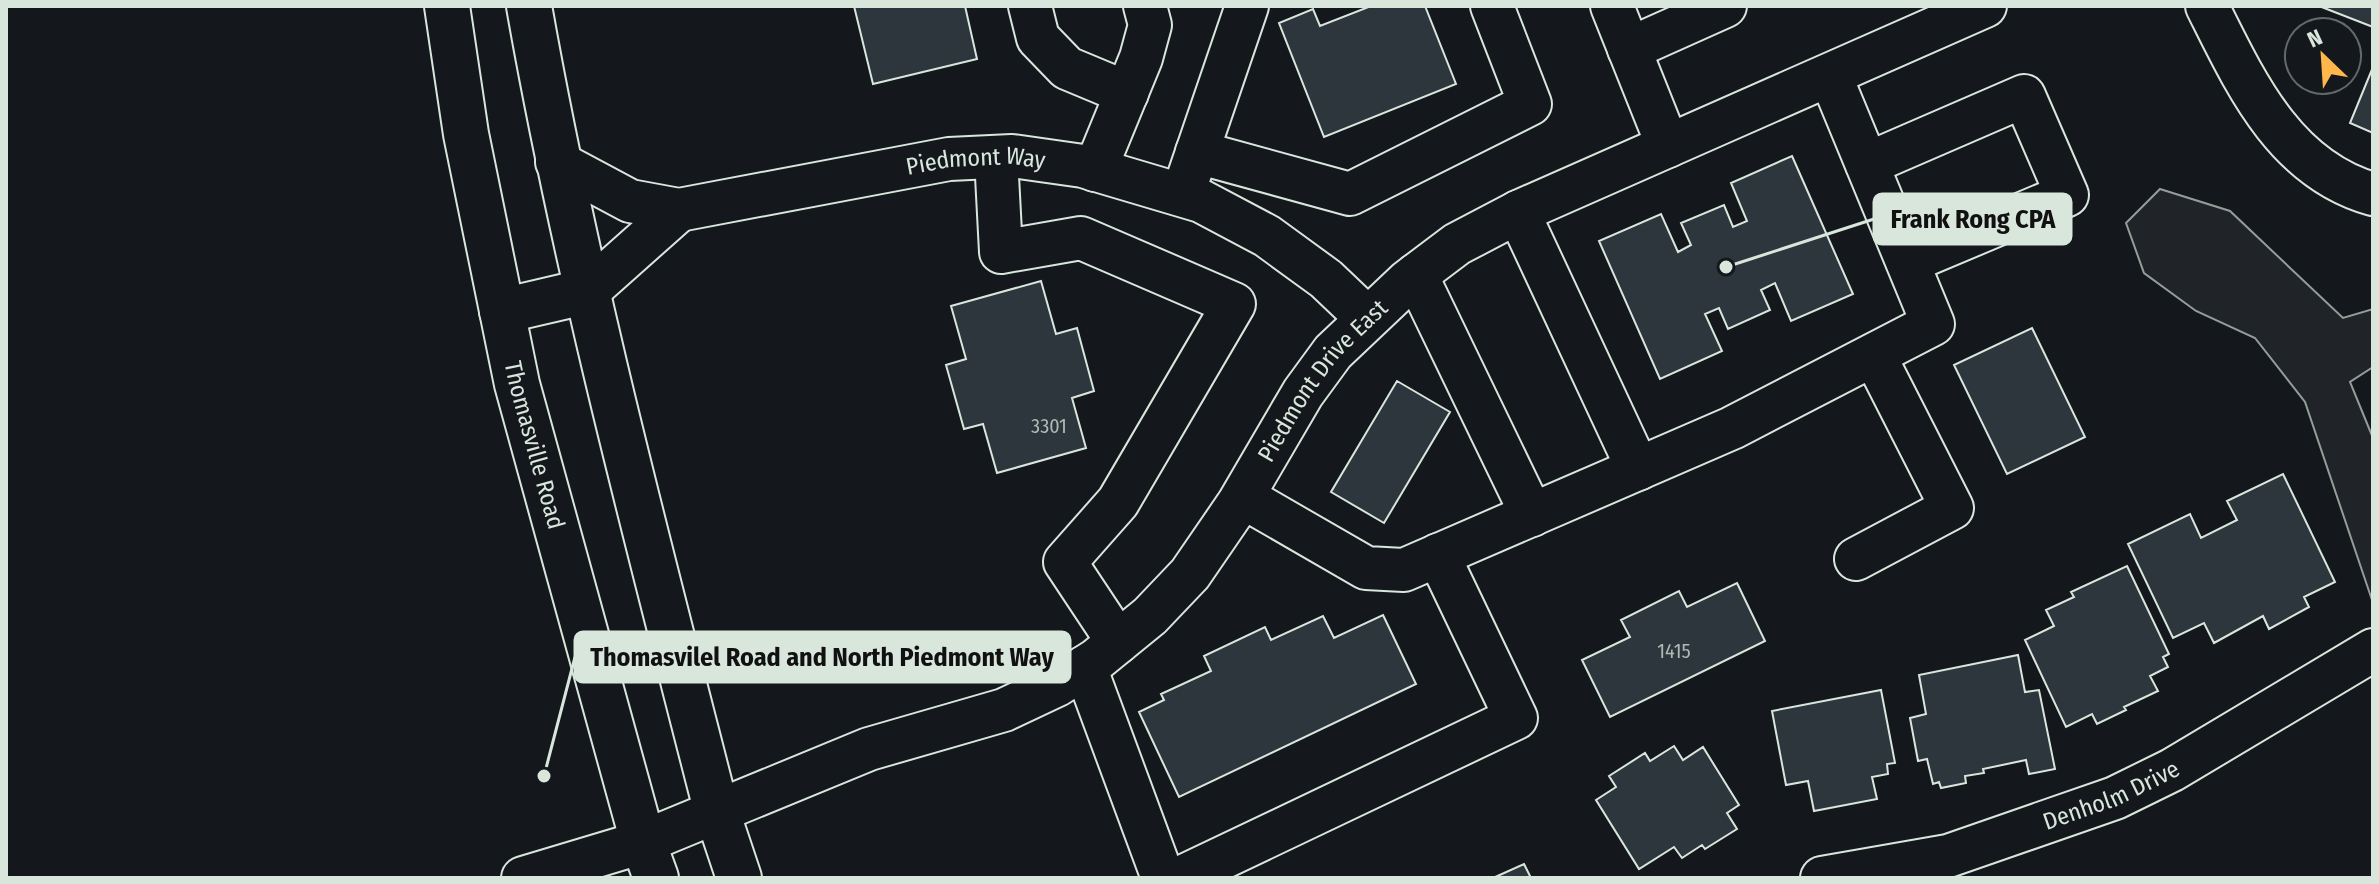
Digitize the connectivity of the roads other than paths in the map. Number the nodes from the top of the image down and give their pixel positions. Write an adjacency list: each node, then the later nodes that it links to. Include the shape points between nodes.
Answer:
1 (447, 6): 27 (main road, Thomasville Road, via 466,134)
2 (529, 6): 17 (main road)
3 (1030, 6): 13 (street, via 1038,38 1067,68)
4 (1145, 6): 13 (street, via 1150,25)
5 (1247, 6): 15 (street)
6 (1492, 6): 15 (street, via 1530,104 1350,194)
7 (1612, 6): 11 (street)
8 (1725, 6): 11 (street)
9 (1985, 6): 12 (street, Piedmont Drive East)
10 (2207, 6): 20 (street, via 2254,98 2287,141 2348,187)
11 (1629, 49): 14 (street)
12 (1830, 75): 14 (street, Piedmont Drive East); 18 (street)
13 (1127, 93): 19 (street)
14 (1668, 146): 23 (street, Piedmont Drive East)
15 (1197, 152): 21 (street)
16 (996, 157): 19 (street, Piedmont Way); 22 (street, Piedmont Way, via 898,167); 35 (street, via 1001,252 1081,238 1234,304 1118,502 1065,562)
17 (557, 162): 22 (street, Piedmont Way, via 630,201); 26 (main road)
18 (1867, 164): 24 (street); 24 (street, via 2024,96 2067,195)
19 (1095, 170): 21 (street, Piedmont Way)
20 (2373, 194)
21 (1182, 196): 28 (street, Piedmont Way, via 1267,236 1326,279)
22 (679, 210): 26 (street)
23 (1518, 212): 25 (street, Piedmont Drive East, via 1457,244); 30 (street)
24 (1908, 262): 29 (street, via 1933,324)
25 (1416, 275): 28 (street, Piedmont Drive East); 32 (street)
26 (588, 291): 27 (main road); 38 (main road)
27 (502, 311): 39 (main road, Thomasville Road, via 521,398)
28 (1367, 318): 31 (street, Piedmont Drive East, via 1303,393)
29 (1874, 355): 30 (street); 34 (street, via 1952,508)
30 (1638, 469): 32 (street)
31 (1243, 497): 33 (street, via 1366,568 1404,570); 35 (street, Piedmont Drive East, via 1190,574)
32 (1532, 515): 33 (street)
33 (1438, 555): 44 (street, via 1516,718)
34 (1856, 559)
35 (1118, 642): 37 (street, Piedmont Drive East)
36 (2373, 650): 40 (street, Denholm Drive, via 2172,770 2115,798)
37 (1085, 667): 38 (street, Piedmont Drive East, via 1004,710 869,749); 43 (street)
38 (716, 809): 39 (street, Piedmont Drive East); 42 (main road)
39 (650, 860): 41 (street, Piedmont Drive East)
40 (1908, 872): 45 (street, Denholm Drive)
41 (523, 878)
42 (739, 878)
43 (1163, 878)
44 (1180, 878)
45 (1822, 878)

